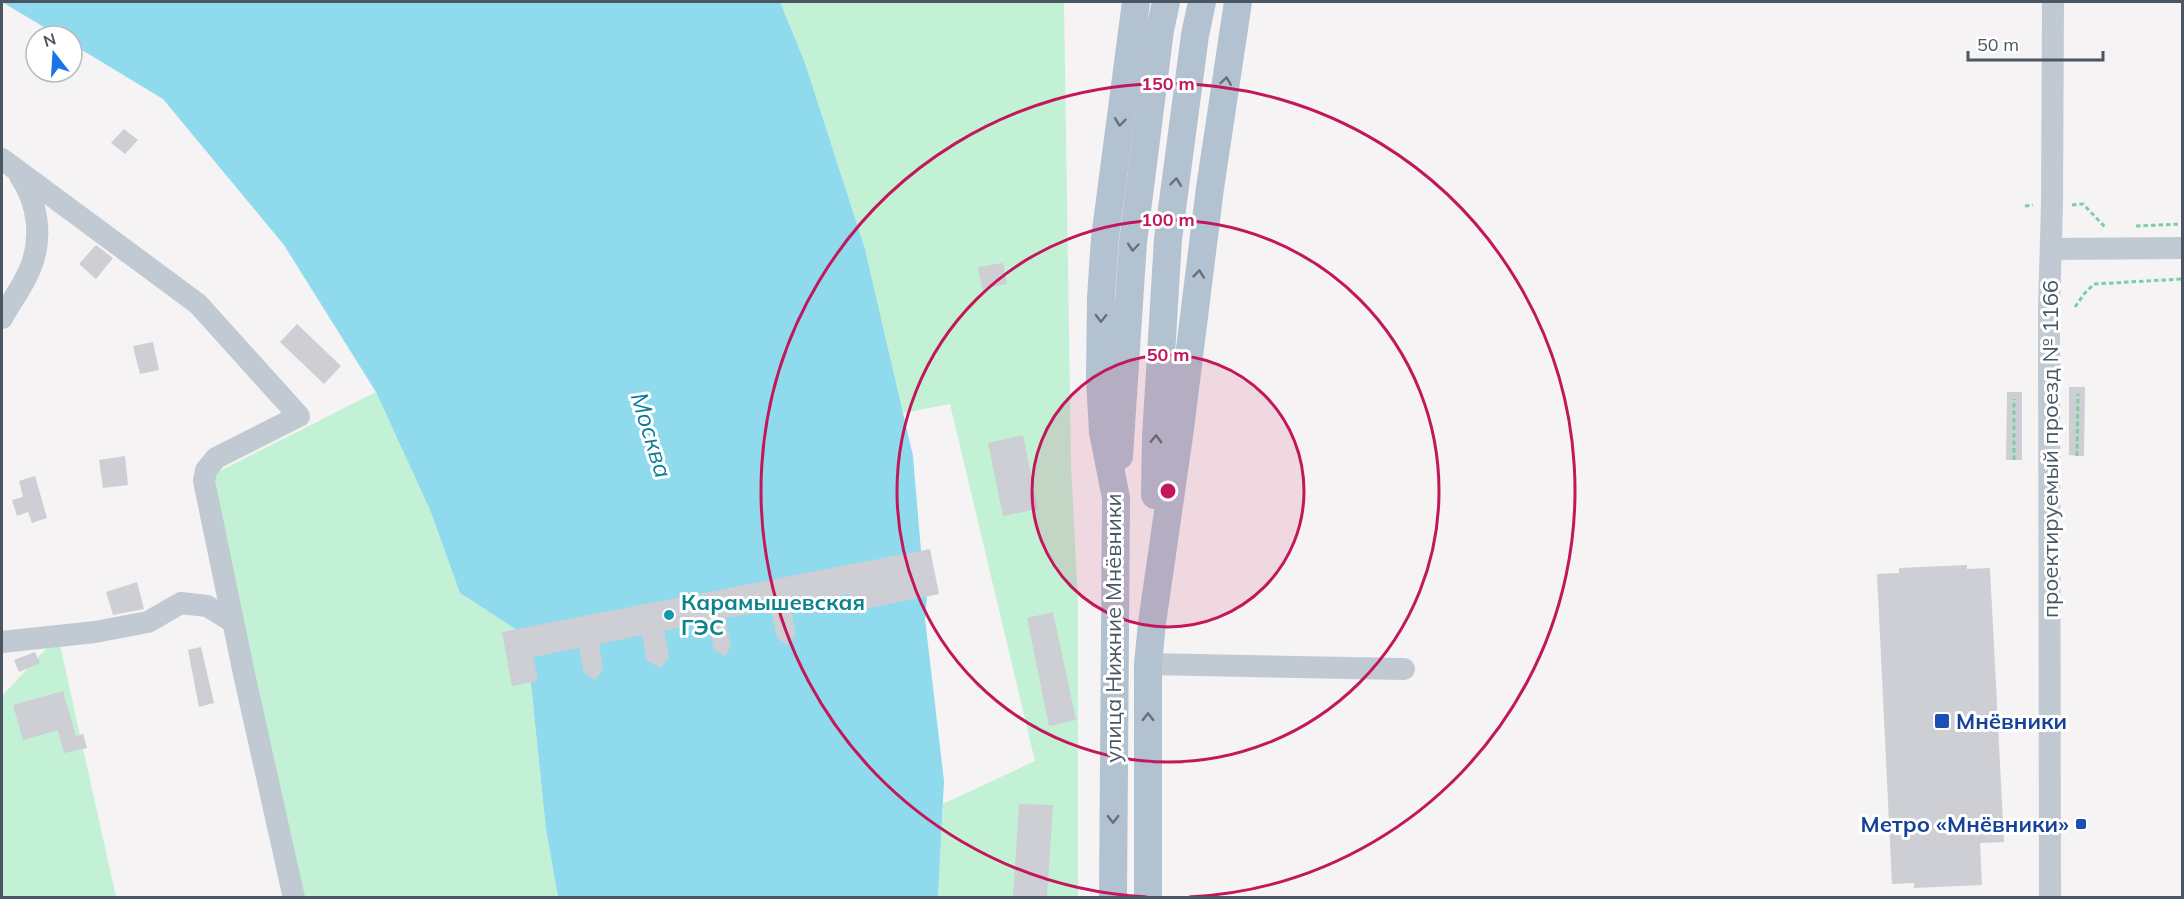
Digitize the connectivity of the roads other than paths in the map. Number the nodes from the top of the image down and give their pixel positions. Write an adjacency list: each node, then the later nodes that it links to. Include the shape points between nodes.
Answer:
1 (1137, 2): 10 (main road, улица Нижние Мнёвники, one-way to 10, via 1105,238 1101,298 1103,432)
2 (1166, 2): 10 (main road, one-way to 10, via 1133,242)
3 (1202, 2): 12 (main road, one-way to 3, via 1156,437 1168,239)
4 (1238, 2): 12 (main road, улица Нижние Мнёвники, one-way to 4)
5 (2053, 2): 8 (street, проектируемый проезд № 1166)
6 (8, 164): 9 (street, via 24,181 33,202 37,237 29,272); 11 (street, via 198,304 299,416 216,458 206,470 205,486)
7 (2182, 248): 8 (street)
8 (2051, 249): 19 (street, проектируемый проезд № 1166)
9 (2, 318)
10 (1116, 498): 17 (main road, улица Нижние Мнёвники, one-way to 17)
11 (234, 622): 13 (street, via 207,606 181,603 148,622); 16 (street)
12 (1152, 623): 14 (main road, улица Нижние Мнёвники)
13 (2, 642)
14 (1148, 664): 15 (street); 18 (main road, улица Нижние Мнёвники, one-way to 14)
15 (1404, 669)
16 (294, 897)
17 (1113, 897)
18 (1148, 897)
19 (2050, 897)

